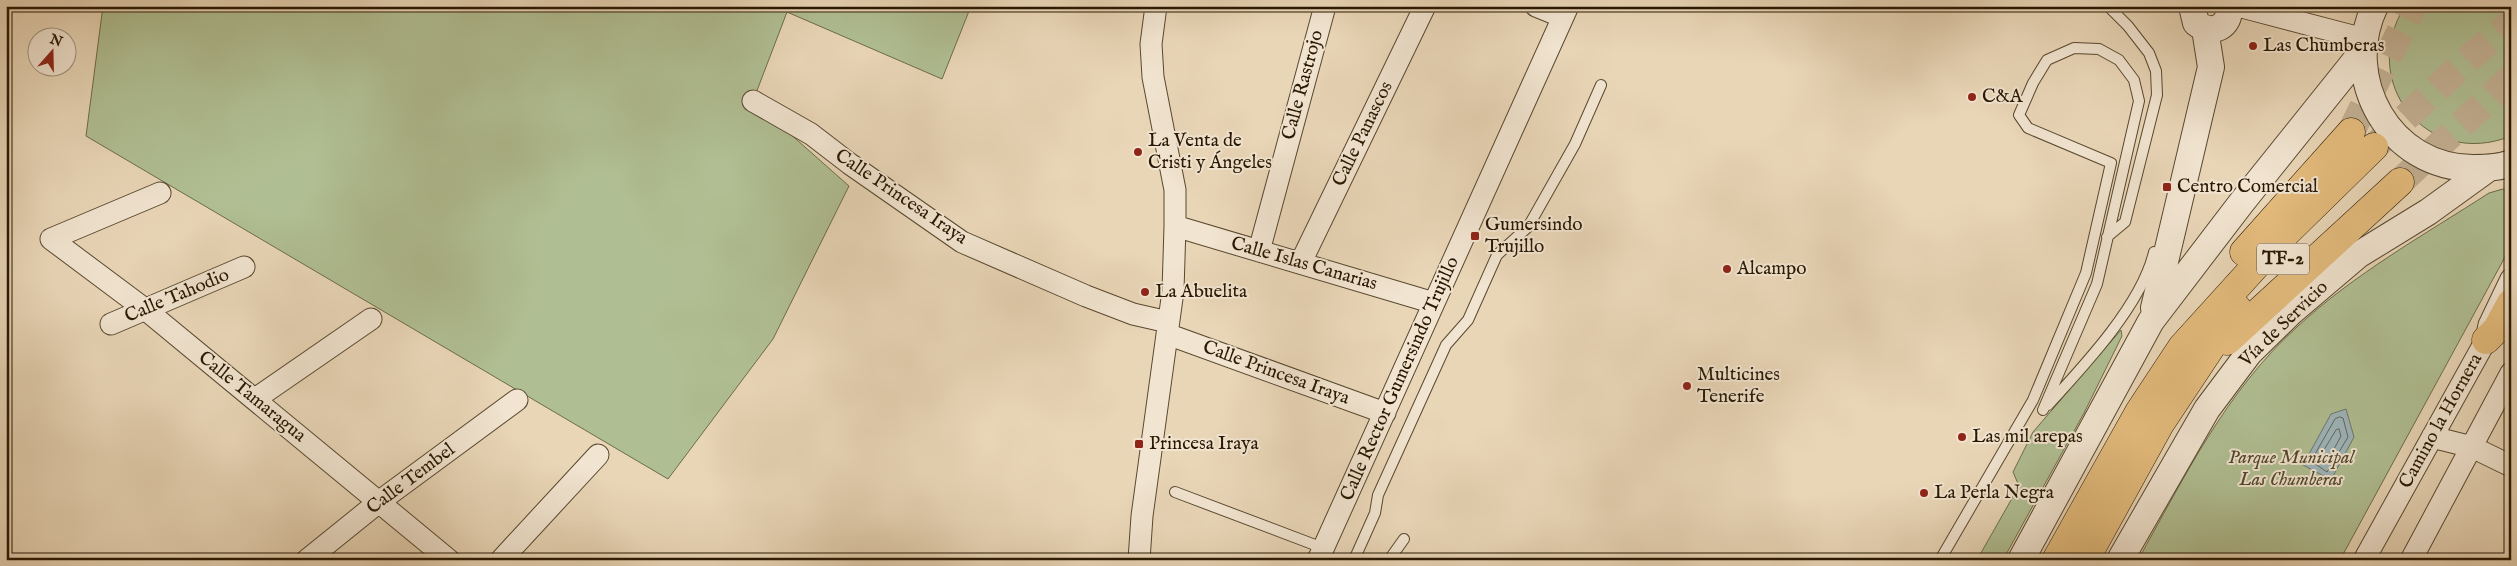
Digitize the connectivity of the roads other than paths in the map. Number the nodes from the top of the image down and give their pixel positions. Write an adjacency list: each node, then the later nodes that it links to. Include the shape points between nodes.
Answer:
1 (1156, 6): 19 (street, via 1151,44 1153,77 1175,190)
2 (1325, 6): 22 (street, Calle Rastrojo)
3 (1425, 6): 23 (street, Calle Panascos)
4 (1536, 6): 9 (street)
5 (2108, 6): 20 (lane, via 2149,53 2156,71 2157,94 2125,222)
6 (2229, 6): 10 (street, via 2224,24 2213,30)
7 (2238, 6): 11 (street)
8 (2375, 6): 11 (street)
9 (1565, 12): 26 (street, Calle Rector Gumersindo Trujillo)
10 (2193, 16): 30 (street, via 2211,67 2172,214)
11 (2363, 45): 16 (street, via 2365,79 2381,119 2396,137 2430,160 2455,168); 30 (street)
12 (1601, 85): 51 (lane, via 1575,144 1528,227 1497,255 1468,320 1446,346 1378,495 1375,513)
13 (753, 101): 32 (street, Calle Princesa Iraya, via 811,134 962,242)
14 (2351, 132): 34 (highway, via 2231,266)
15 (2378, 153): 34 (highway, TF-2, via 2279,240)
16 (2505, 166): 57 (street, Vía de Servicio, via 2358,255 2249,353 2207,408)
17 (2400, 182): 34 (highway)
18 (160, 193): 28 (street, Calle Tamaragua, via 52,239)
19 (1175, 226): 22 (street, Calle Islas Canarias); 32 (street, via 1173,291)
20 (2107, 237): 21 (lane, via 2097,284 2043,410 2130,308 2144,283); 53 (lane, via 2139,100 2134,80 2119,60 2100,49 2074,48 2047,60 2019,115 2028,128 2111,163 2086,273 2032,400)
21 (2156, 245)
22 (1259, 250): 23 (street, Calle Islas Canarias)
23 (1300, 262): 26 (street, Calle Islas Canarias)
24 (244, 267): 28 (street, Calle Tahodio)
25 (2511, 279): 33 (street, Camino la Hornera, via 2489,325)
26 (1434, 303): 38 (street, Calle Rector Gumersindo Trujillo)
27 (2511, 303): 33 (highway, via 2497,329)
28 (146, 310): 31 (street, Calle Tahodio); 36 (street, Calle Tamaragua)
29 (371, 319): 36 (street)
30 (2151, 321): 54 (street)
31 (111, 324)
32 (1167, 328): 38 (street, Calle Princesa Iraya); 50 (street)
33 (2486, 340): 39 (street, Camino la Hornera)
34 (2188, 358): 55 (highway, TF-2, via 2138,412); 56 (highway, TF-2, via 2160,424)
35 (2511, 373): 40 (street, Camino la Hornera)
36 (255, 400): 44 (street, Calle Tamaragua)
37 (516, 400): 44 (street, Calle Tembel)
38 (1385, 413): 46 (street, Calle Rector Gumersindo Trujillo)
39 (2432, 438): 40 (street); 58 (street, Camino la Hornera)
40 (2472, 446): 42 (street); 59 (street, Camino la Hornera)
41 (598, 455): 49 (street)
42 (2511, 466)
43 (1175, 492): 46 (lane)
44 (380, 501): 47 (street, Calle Tembel); 48 (street, Calle Tamaragua)
45 (1404, 539): 52 (lane)
46 (1320, 554)
47 (307, 560)
48 (449, 560)
49 (501, 560)
50 (1139, 560)
51 (1354, 560)
52 (1389, 560)
53 (1940, 560)
54 (2021, 560)
55 (2056, 560)
56 (2084, 560)
57 (2120, 560)
58 (2364, 560)
59 (2411, 560)

